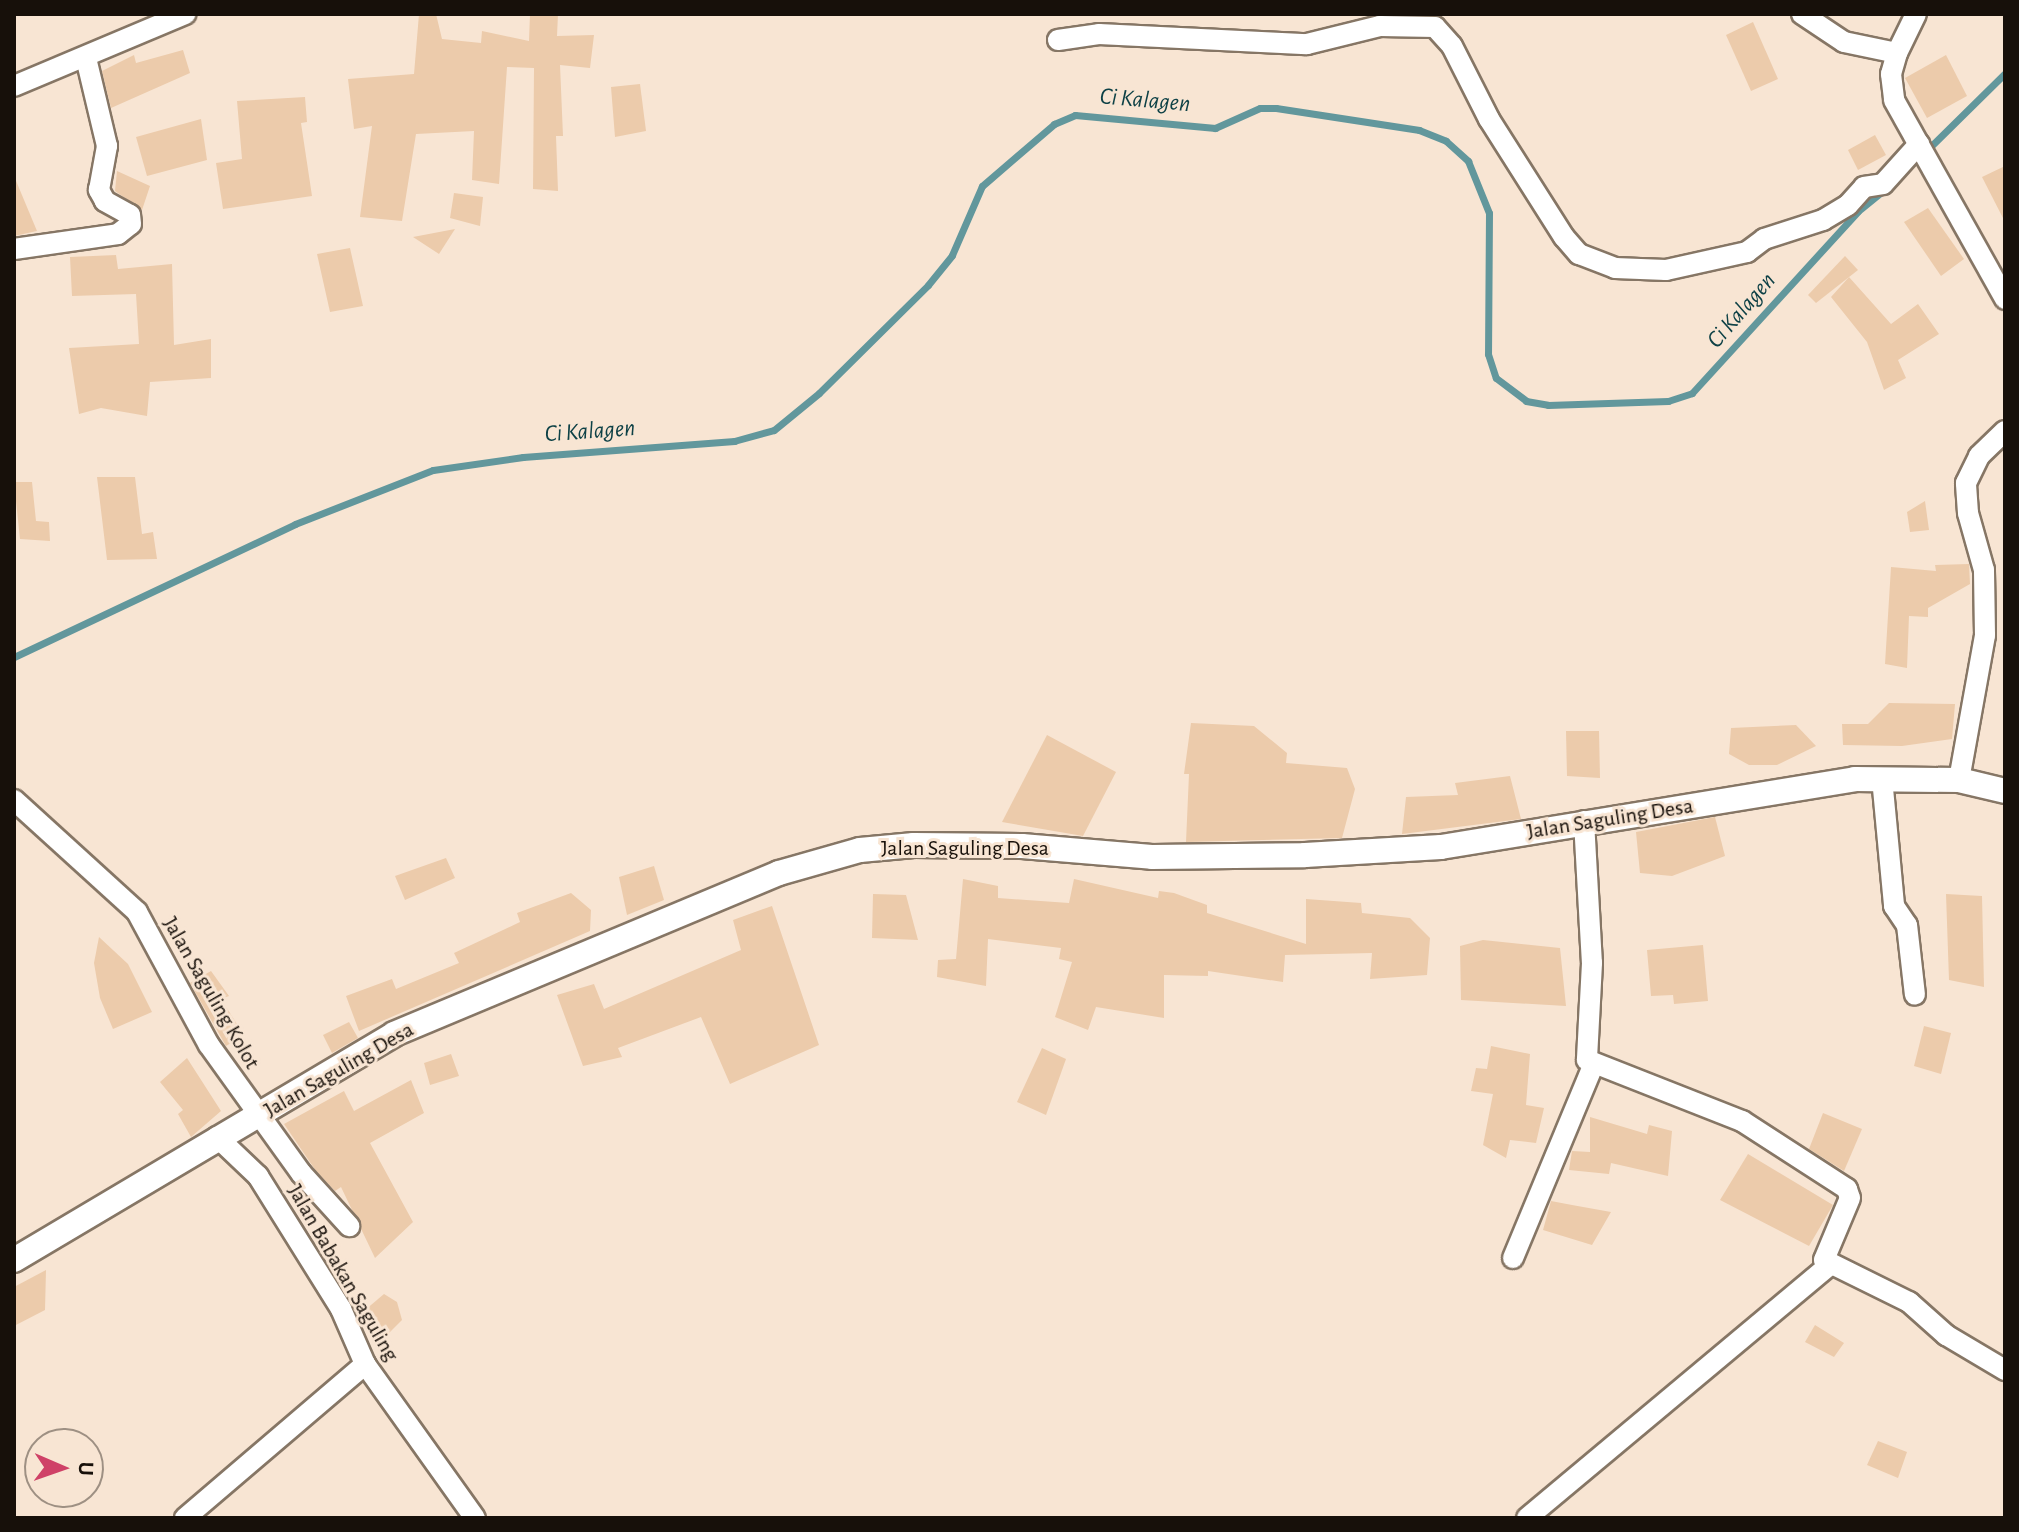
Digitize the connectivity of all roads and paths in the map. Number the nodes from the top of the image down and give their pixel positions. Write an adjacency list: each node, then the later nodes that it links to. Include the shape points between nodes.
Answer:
1 (185, 14): 6 (street)
2 (1802, 14): 5 (street, via 1844,42)
3 (1916, 14): 5 (street)
4 (1058, 40): 8 (street, via 1099,34 1307,44 1380,26 1435,27 1452,46 1489,119 1564,237 1579,254 1615,268 1666,270 1747,252 1764,239 1823,220 1864,187 1883,184)
5 (1897, 53): 8 (street, via 1891,74 1894,100)
6 (86, 58): 7 (street); 9 (street, via 107,146 99,190 105,201 130,215 131,224 118,234)
7 (14, 86)
8 (1923, 150): 10 (street)
9 (14, 249)
10 (2005, 299)
11 (2005, 431): 13 (street, via 1979,456 1966,483 1968,513 1984,570 1985,635)
12 (1882, 778): 13 (street, Jalan Saguling Desa); 16 (street, Jalan Saguling Desa); 17 (street, via 1894,906 1907,925)
13 (1959, 780): 14 (street, Jalan Saguling Desa)
14 (2005, 791)
15 (14, 800): 19 (street, Jalan Saguling Kolot, via 137,912 209,1045)
16 (1584, 821): 18 (street, via 1592,963 1586,1056); 19 (street, Jalan Saguling Desa, via 1441,847 1305,855 1152,857 914,845 860,850 779,873 394,1034)
17 (1915, 995)
18 (1593, 1066): 22 (street); 24 (street, via 1742,1121 1847,1189 1850,1198 1824,1256)
19 (259, 1116): 20 (street, Jalan Saguling Desa); 21 (street, Jalan Saguling Kolot)
20 (217, 1137): 23 (street, Jalan Saguling Desa); 25 (street, Jalan Babakan Saguling, via 258,1176 294,1229 341,1309)
21 (349, 1226)
22 (1513, 1258)
23 (14, 1260)
24 (1830, 1265): 26 (street, via 1909,1302 1946,1335); 29 (street)
25 (365, 1364): 27 (street); 28 (street, Jalan Babakan Saguling)
26 (2005, 1370)
27 (185, 1518)
28 (475, 1518)
29 (1527, 1518)

